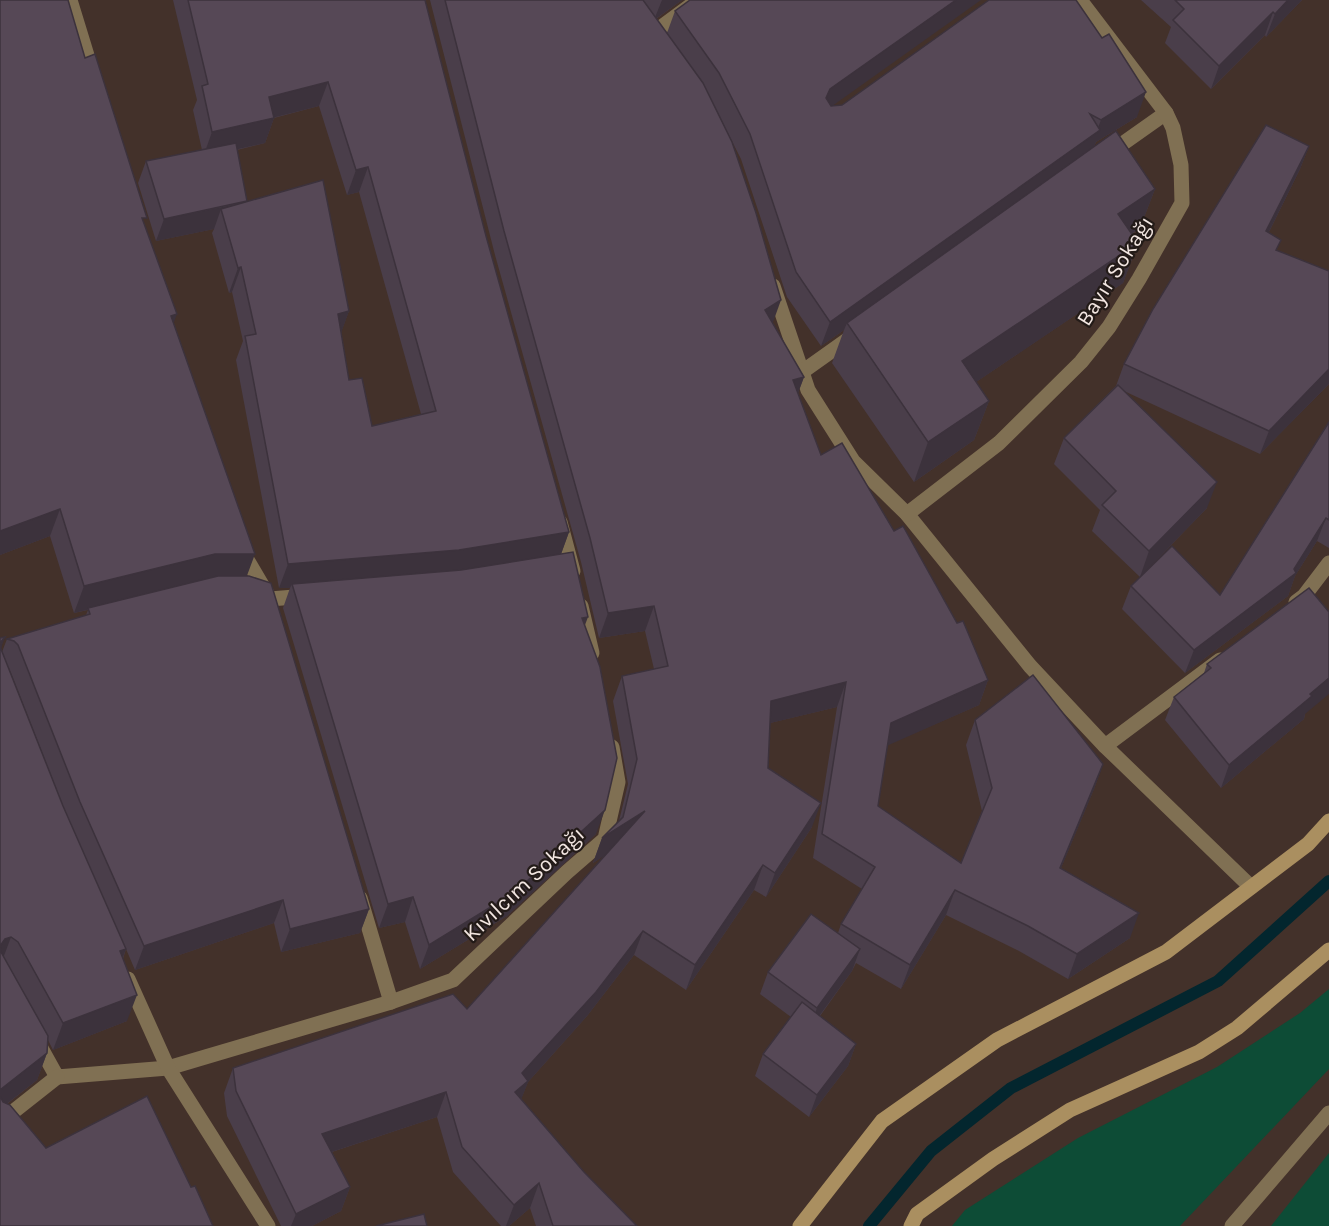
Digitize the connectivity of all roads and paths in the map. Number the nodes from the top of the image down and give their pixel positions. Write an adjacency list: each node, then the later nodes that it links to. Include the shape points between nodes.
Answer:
1 (70, 0): 5 (street)
2 (698, 0): 4 (street)
3 (1080, 0): 6 (street, Bayır Sokağı)
4 (652, 34)
5 (98, 91)
6 (1166, 113): 7 (street); 12 (street, Bayır Sokağı, via 1181,165 1182,202 1109,327 1081,362 999,443)
7 (1099, 160)
8 (766, 267): 10 (street)
9 (869, 324): 10 (street)
10 (802, 372): 12 (street, via 808,390 853,461)
11 (556, 508): 20 (street, via 566,566)
12 (907, 514): 22 (street, via 1030,666)
13 (238, 536): 17 (street)
14 (1329, 563): 18 (street, via 1304,596)
15 (242, 590): 17 (street)
16 (327, 594): 17 (street)
17 (272, 605)
18 (1280, 614)
19 (1235, 648): 22 (street)
20 (595, 663)
21 (609, 728): 28 (street, Kıvılcım Sokağı, via 618,783 605,839 453,980)
22 (1105, 746): 25 (street)
23 (1329, 821): 25 (main road, via 1308,844)
24 (354, 879): 28 (street)
25 (1251, 887): 35 (main road, via 1166,952 997,1040 882,1121)
26 (1329, 950): 36 (main road, via 1237,1028 1199,1052 1070,1110 964,1179 917,1214)
27 (124, 971): 30 (street)
28 (391, 1002): 30 (street, Kıvılcım Sokağı)
29 (28, 1025): 31 (street)
30 (168, 1068): 31 (street, Kıvılcım Sokağı); 34 (street)
31 (57, 1077): 33 (street)
32 (1329, 1113): 37 (street)
33 (0, 1122)
34 (268, 1226)
35 (800, 1226)
36 (911, 1226)
37 (1232, 1226)

